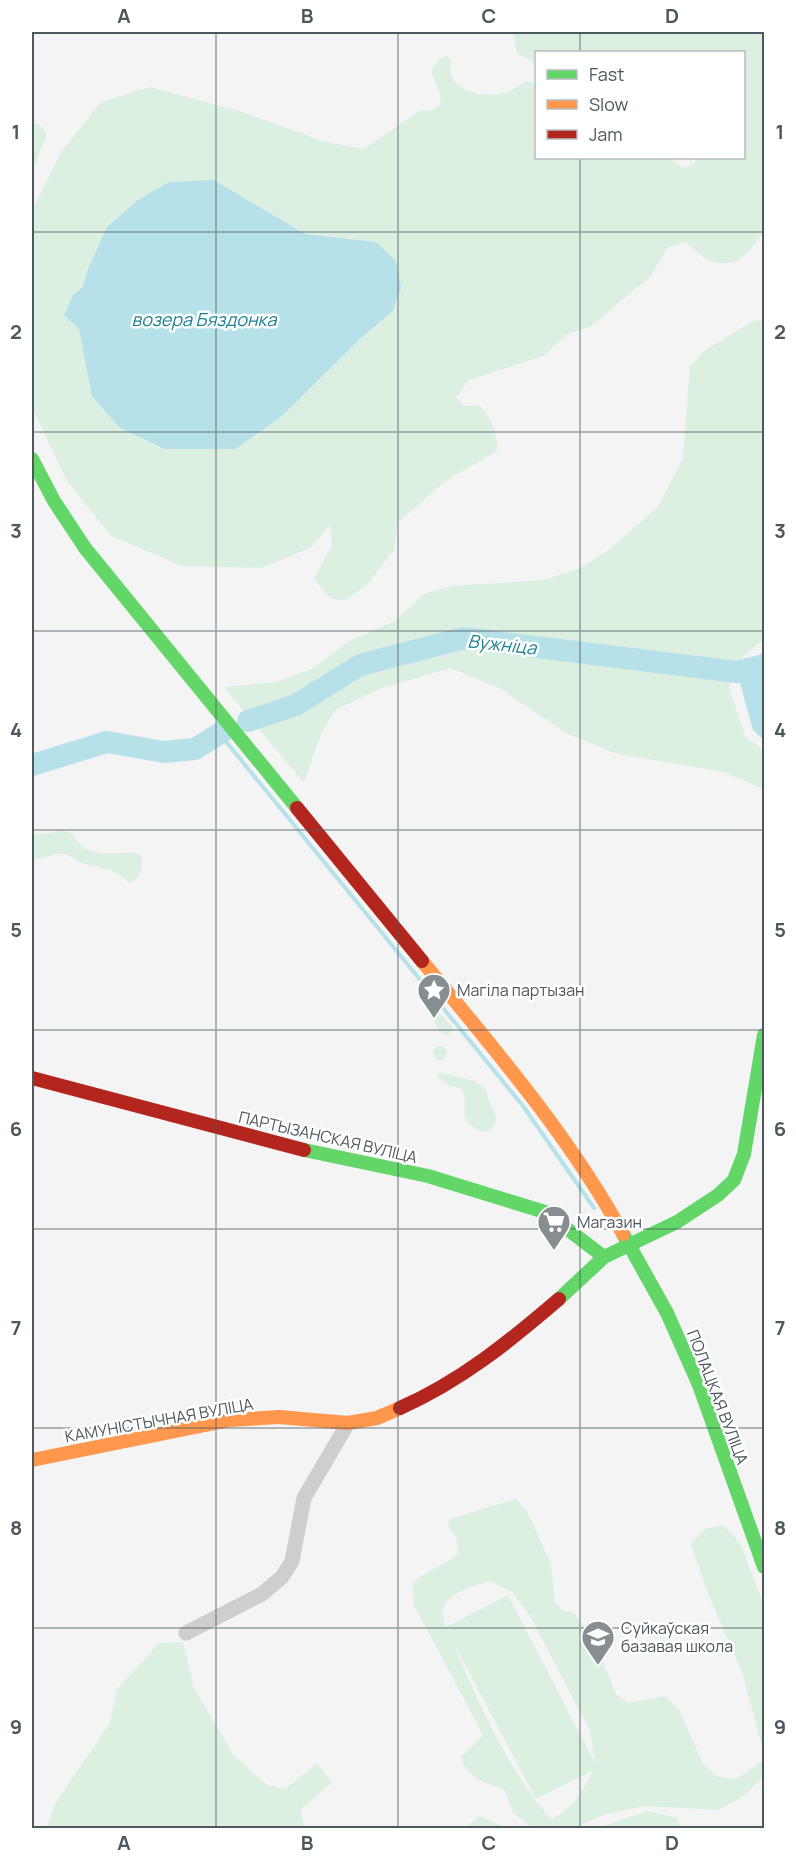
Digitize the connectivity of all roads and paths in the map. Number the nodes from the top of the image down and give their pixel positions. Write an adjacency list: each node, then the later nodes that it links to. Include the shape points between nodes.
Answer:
1 (32, 459): 4 (street, ПОЛАЦКАЯ ВУЛІЦА, via 85,548 541,1106)
2 (765, 1035): 4 (street, КАМУНІСТЫЧНАЯ ВУЛІЦА, via 744,1154 734,1180 677,1222)
3 (32, 1078): 5 (street, ПАРТЫЗАНСКАЯ ВУЛІЦА, via 221,1130 429,1176 545,1212)
4 (631, 1244): 5 (street, КАМУНІСТЫЧНАЯ ВУЛІЦА); 8 (street, ПОЛАЦКАЯ ВУЛІЦА, via 699,1385)
5 (604, 1257): 6 (street, КАМУНІСТЫЧНАЯ ВУЛІЦА, via 495,1354 432,1394 377,1418)
6 (348, 1423): 7 (street, КАМУНІСТЫЧНАЯ ВУЛІЦА, via 279,1417 230,1420); 9 (street, via 304,1498 292,1561 282,1577 262,1594)
7 (32, 1460)
8 (765, 1567)
9 (186, 1633)

